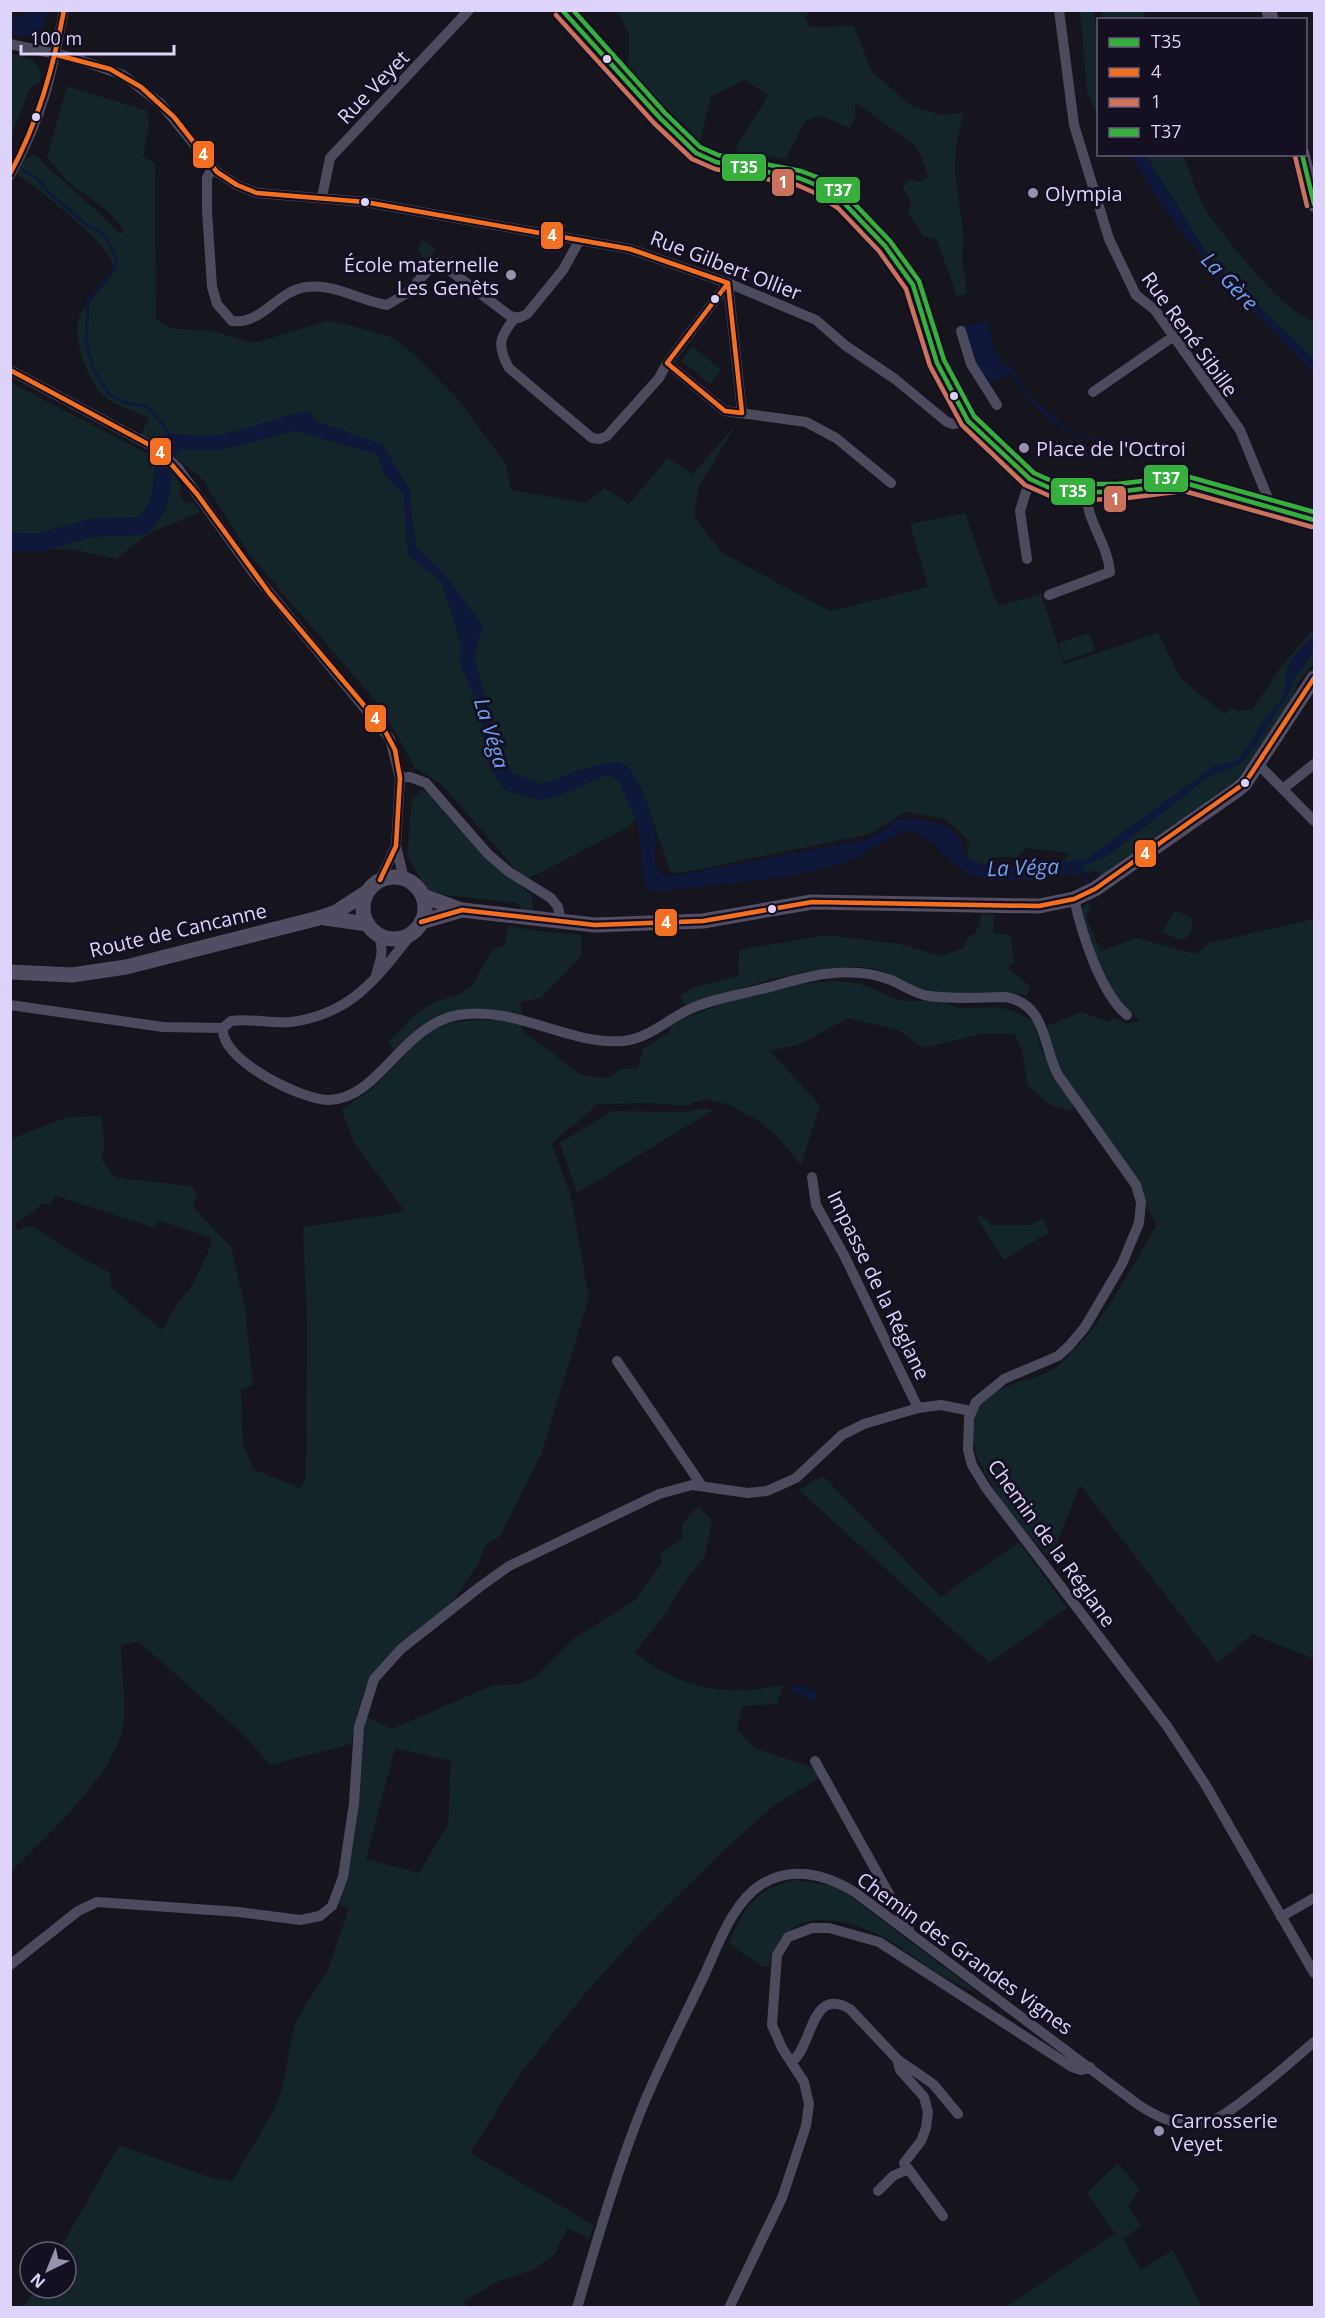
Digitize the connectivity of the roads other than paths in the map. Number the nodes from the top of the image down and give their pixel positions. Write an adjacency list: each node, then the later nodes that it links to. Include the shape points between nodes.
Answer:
1 (64, 10): 6 (street)
2 (469, 10): 10 (street, Rue Veyet, via 330,158)
3 (562, 10): 22 (main road, via 696,153 718,162 808,181 833,193 860,218 913,285 936,363)
4 (1059, 10): 16 (street, Rue René Sibille, via 1074,125 1108,239 1136,295 1155,310)
5 (10, 44): 6 (street, Rue Gilbert Ollier)
6 (57, 55): 8 (street, Rue Gilbert Ollier, via 110,69 141,87 183,127); 9 (street, via 39,118)
7 (1302, 156): 11 (main road)
8 (213, 167): 10 (street, Rue Gilbert Ollier, via 227,179 257,193); 14 (street, via 207,178 212,287 217,304 232,321 252,320 280,298 303,287 336,290 387,305 407,293 435,263)
9 (10, 175)
10 (322, 198): 12 (street, Rue Gilbert Ollier, via 455,216)
11 (1314, 204)
12 (579, 241): 13 (street, Rue Gilbert Ollier, via 653,255); 14 (street, via 563,270 527,314)
13 (728, 283): 17 (street); 21 (street); 22 (street, Rue Gilbert Ollier, via 816,320 947,422)
14 (515, 318): 17 (street, via 501,335 502,352 509,368 592,438 608,436 659,378)
15 (961, 331): 20 (street, via 971,364)
16 (1174, 336): 19 (street); 26 (street, Rue René Sibille, via 1240,430 1267,496)
17 (667, 363): 21 (street, via 725,411)
18 (10, 370): 33 (street, via 159,450 171,461 255,575 384,729 395,750)
19 (1092, 392)
20 (997, 405)
21 (742, 413): 24 (street, via 820,428)
22 (968, 421): 23 (main road)
23 (1030, 479): 25 (main road, via 1052,489); 28 (street, via 1020,511)
24 (891, 483)
25 (1086, 492): 26 (main road, via 1185,483); 29 (street, via 1088,513 1110,572)
26 (1265, 507): 27 (main road)
27 (1314, 520)
28 (1027, 559)
29 (1049, 595)
30 (1314, 678): 31 (main road)
31 (1258, 764): 34 (street); 41 (main road, via 1237,790 1104,883)
32 (1314, 764): 34 (street)
33 (400, 778): 36 (street); 44 (street, via 426,783 488,854 551,898 558,907)
34 (1283, 789): 35 (street)
35 (1314, 821)
36 (396, 846): 37 (street); 38 (street)
37 (405, 879): 38 (main road); 40 (main road)
38 (380, 880): 39 (main road)
39 (367, 892): 43 (main road, Route de Cancanne); 46 (main road, via 363,914)
40 (423, 896): 42 (main road); 45 (main road, via 424,914)
41 (1074, 899): 44 (main road, via 1039,906 812,902 703,921); 50 (street, via 1109,997)
42 (462, 910): 44 (main road); 45 (main road)
43 (319, 918): 46 (main road, Route de Cancanne); 47 (main road, Route de Cancanne, via 126,967 72,975)
44 (561, 923)
45 (417, 927): 46 (main road, via 395,938); 48 (street)
46 (372, 929): 48 (street, via 382,944)
47 (10, 972)
48 (375, 981): 51 (street, via 348,1003 320,1015 290,1022 235,1020)
49 (10, 1005): 51 (street, via 163,1027)
50 (1127, 1015)
51 (223, 1029): 55 (street, via 230,1050 287,1089 332,1100 358,1091 436,1021 460,1015 507,1016 584,1036 624,1041 712,1001 824,974 861,973 930,996 1018,999 1038,1019 1058,1075 1136,1185 1141,1213 1122,1264 1069,1346 1058,1356 1004,1379)
52 (812, 1177): 54 (street, Impasse de la Réglane, via 816,1205)
53 (617, 1361): 56 (street)
54 (918, 1408): 55 (street, via 941,1405); 56 (street, via 852,1429 805,1473 767,1491 748,1493)
55 (971, 1411): 59 (street, Chemin de la Réglane, via 968,1450 986,1488 1167,1726)
56 (702, 1486): 61 (street, via 680,1487 659,1494 496,1575 401,1649 380,1671 367,1694 359,1727 348,1855 337,1897 326,1913 300,1920 98,1902 78,1911)
57 (815, 1761): 60 (street)
58 (1314, 1898): 59 (street)
59 (1281, 1917): 62 (street, Chemin de la Réglane)
60 (911, 1933): 66 (street, Chemin des Grandes Vignes); 71 (street, Chemin des Grandes Vignes, via 856,1893 821,1876 789,1874 762,1884 751,1893 732,1919 643,2106)
61 (10, 1965)
62 (1314, 1973)
63 (1314, 2042): 66 (street, Chemin des Grandes Vignes, via 1227,2112 1206,2123 1176,2123 1152,2113)
64 (897, 2059): 65 (street, via 850,2009 836,2003 818,2012 802,2051); 67 (street, via 933,2084); 68 (street, via 900,2070 922,2092 928,2112 921,2141 904,2163)
65 (793, 2061): 66 (street, via 772,2025 777,1955 788,1937 820,1928 879,1942 1071,2067); 72 (street, via 807,2091 806,2126 782,2198)
66 (1090, 2067)
67 (958, 2115)
68 (906, 2170): 69 (street); 70 (street)
69 (878, 2191)
70 (943, 2216)
71 (577, 2307)
72 (729, 2307)

